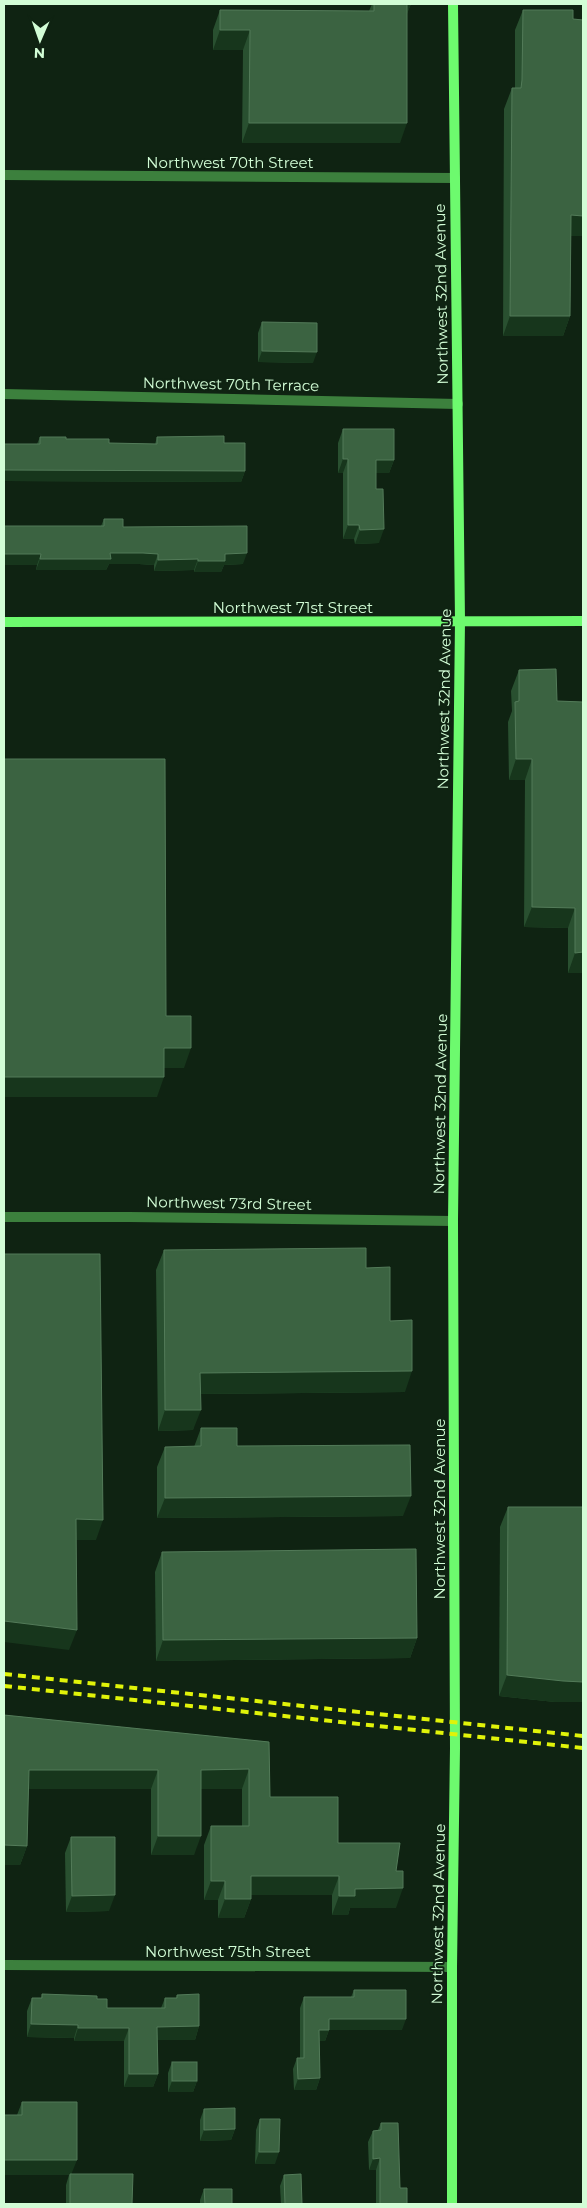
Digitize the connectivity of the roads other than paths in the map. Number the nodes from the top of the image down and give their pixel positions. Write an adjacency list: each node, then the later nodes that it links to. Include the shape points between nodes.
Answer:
1 (453, 4): 3 (main road, Northwest 32nd Avenue)
2 (4, 175): 3 (street, Northwest 70th Street)
3 (455, 178): 5 (main road, Northwest 32nd Avenue)
4 (4, 394): 5 (street, Northwest 70th Terrace)
5 (458, 404): 6 (main road, Northwest 32nd Avenue)
6 (460, 621): 7 (main road, Northwest 71st Street); 8 (main road, Northwest 71st Street); 10 (main road, Northwest 32nd Avenue)
7 (583, 621)
8 (4, 622)
9 (4, 1217): 10 (street, Northwest 73rd Street)
10 (453, 1221): 12 (main road, Northwest 32nd Avenue, via 455,1756)
11 (4, 1965): 12 (street, Northwest 75th Street)
12 (452, 1967): 13 (main road, Northwest 32nd Avenue)
13 (452, 2204)

